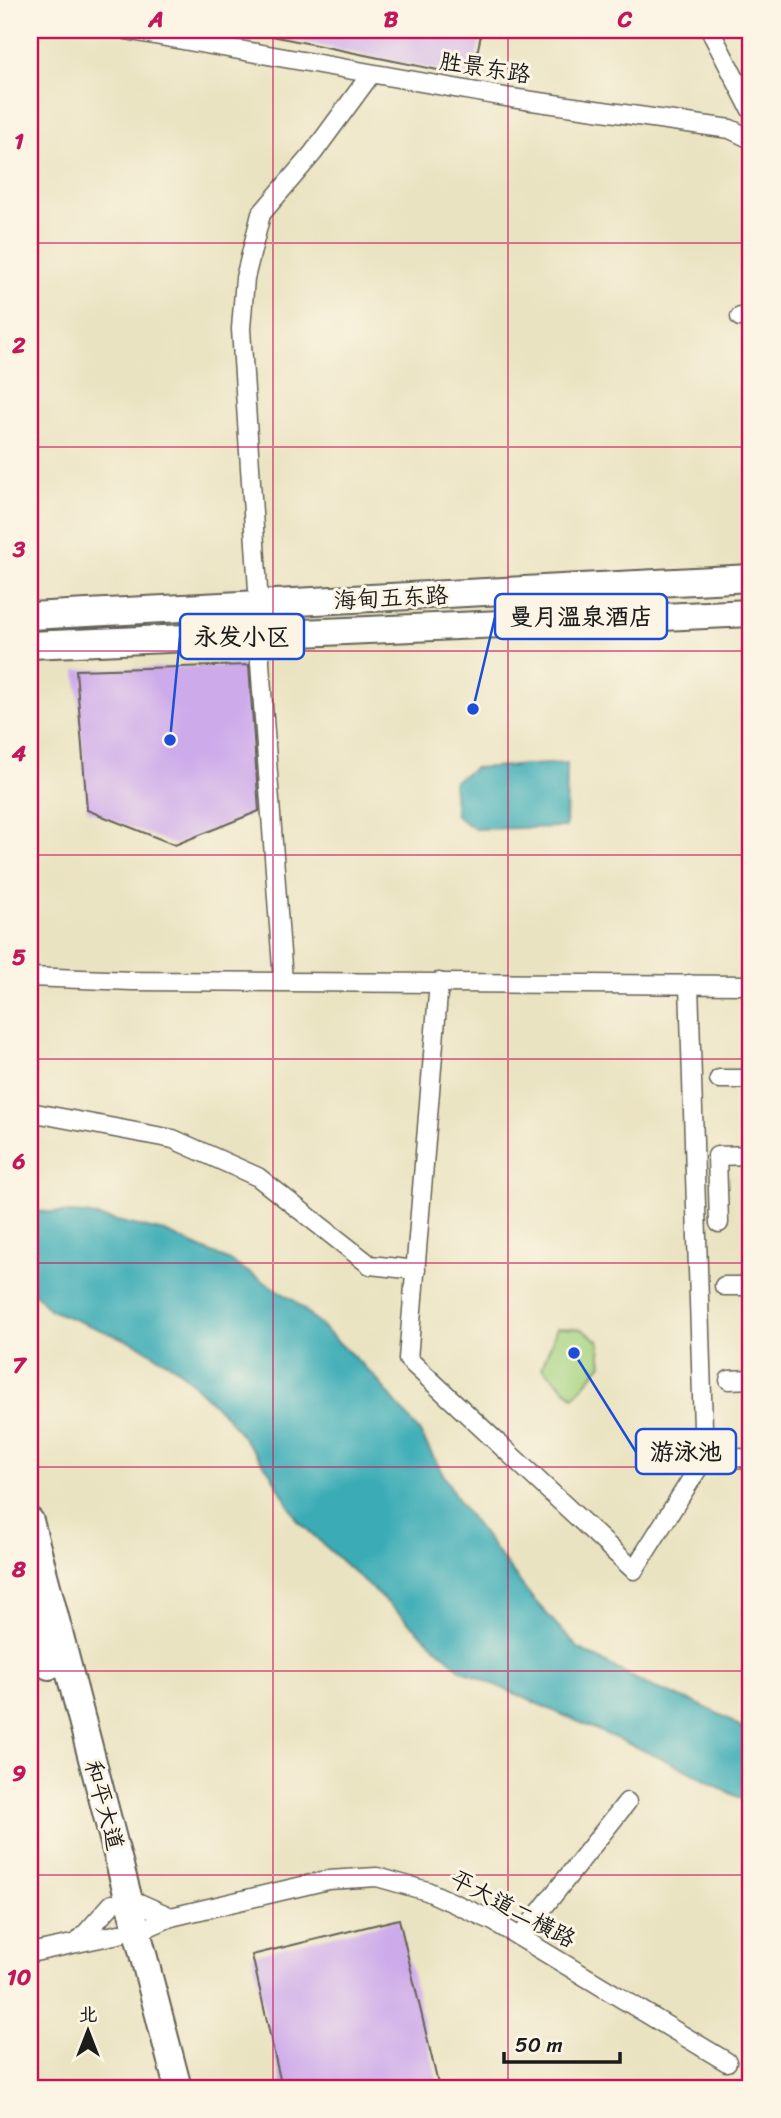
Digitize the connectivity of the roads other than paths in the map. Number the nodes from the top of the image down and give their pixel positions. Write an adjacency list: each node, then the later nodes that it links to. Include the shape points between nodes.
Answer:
1 (126, 30): 3 (street, 胜景东路)
2 (710, 30): 4 (street)
3 (371, 74): 5 (street, 胜景东路, via 730,128); 7 (street, via 261,214 245,278 241,329)
4 (751, 110)
5 (751, 139)
6 (751, 578): 7 (main road, 海甸五东路)
7 (259, 605): 9 (main road, 海甸五东路)
8 (751, 612): 10 (main road, 海甸五东路)
9 (30, 616)
10 (260, 634): 11 (main road, 海甸五东路); 13 (street)
11 (30, 645)
12 (30, 977): 13 (street)
13 (283, 981): 14 (street)
14 (439, 982): 15 (street); 22 (street)
15 (689, 984): 16 (street); 28 (street)
16 (751, 985)
17 (719, 1079): 18 (street)
18 (751, 1079)
19 (30, 1112): 22 (street, via 173,1139 258,1177 370,1265)
20 (751, 1155): 21 (street, via 717,1156)
21 (719, 1223)
22 (416, 1270): 28 (street, via 408,1359 634,1570)
23 (724, 1286): 24 (street)
24 (751, 1286)
25 (751, 1379): 26 (street)
26 (729, 1380)
27 (751, 1458): 28 (street)
28 (704, 1459)
29 (30, 1521): 32 (main road, 和平大道)
30 (30, 1593): 32 (main road, 和平大道)
31 (627, 1802): 35 (street)
32 (120, 1901): 33 (street); 34 (main road, 和平大道); 36 (street)
33 (171, 1917): 34 (street, 平大道二横路); 35 (street, 平大道二横路, via 328,1880 377,1877 427,1891)
34 (128, 1933): 36 (street, 平大道二横路); 39 (main road, 和平大道); 40 (main road, 和平大道)
35 (520, 1937): 38 (street, 平大道二横路)
36 (79, 1941): 37 (street, 平大道二横路)
37 (30, 1953)
38 (727, 2063)
39 (160, 2088)
40 (178, 2088)

